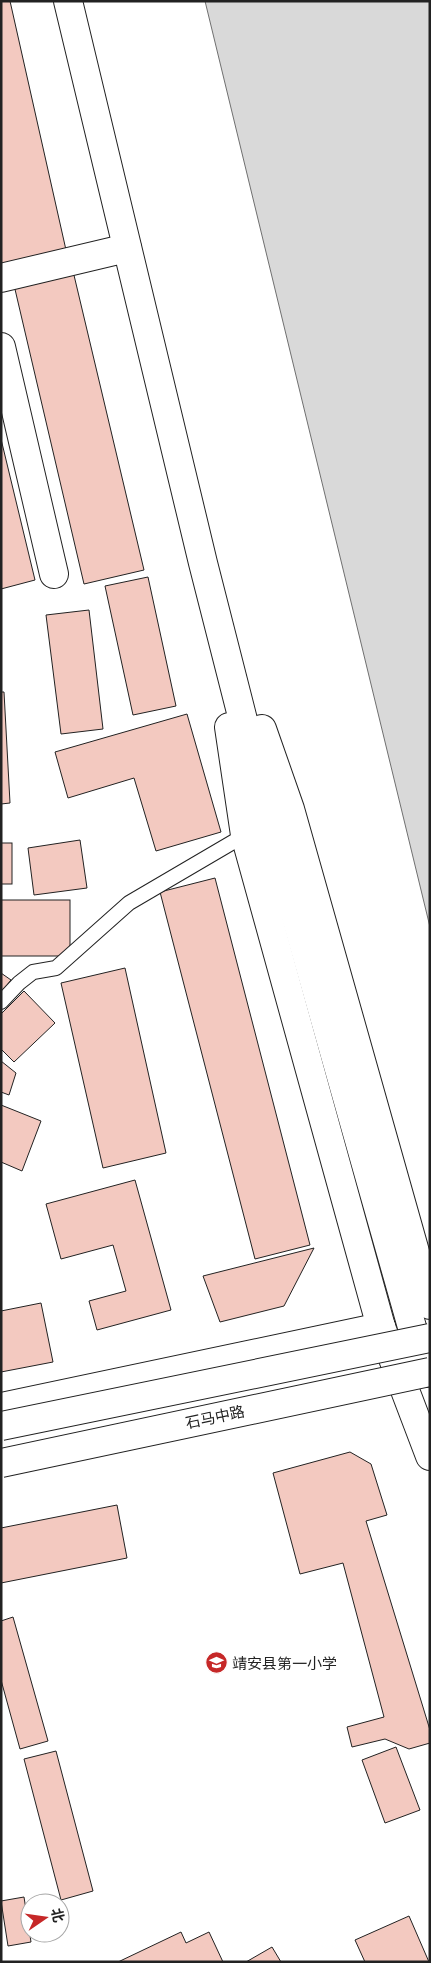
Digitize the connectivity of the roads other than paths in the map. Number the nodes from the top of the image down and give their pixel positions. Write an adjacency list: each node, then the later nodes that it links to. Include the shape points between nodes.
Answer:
1 (68, 1): 2 (main road)
2 (127, 248): 3 (main road); 5 (main road)
3 (1, 278)
4 (1, 347): 6 (main road)
5 (203, 562): 7 (main road); 9 (main road, via 290,810); 11 (main road, via 269,822)
6 (54, 574)
7 (245, 835): 8 (lane, via 129,903 56,968 33,972); 10 (main road)
8 (1, 1002)
9 (430, 1305)
10 (381, 1327): 13 (main road); 15 (main road)
11 (423, 1340): 12 (main road); 14 (main road, bridge)
12 (428, 1377): 16 (main road, 石马中路, bridge)
13 (1, 1407)
14 (1, 1426)
15 (430, 1456)
16 (1, 1463)

